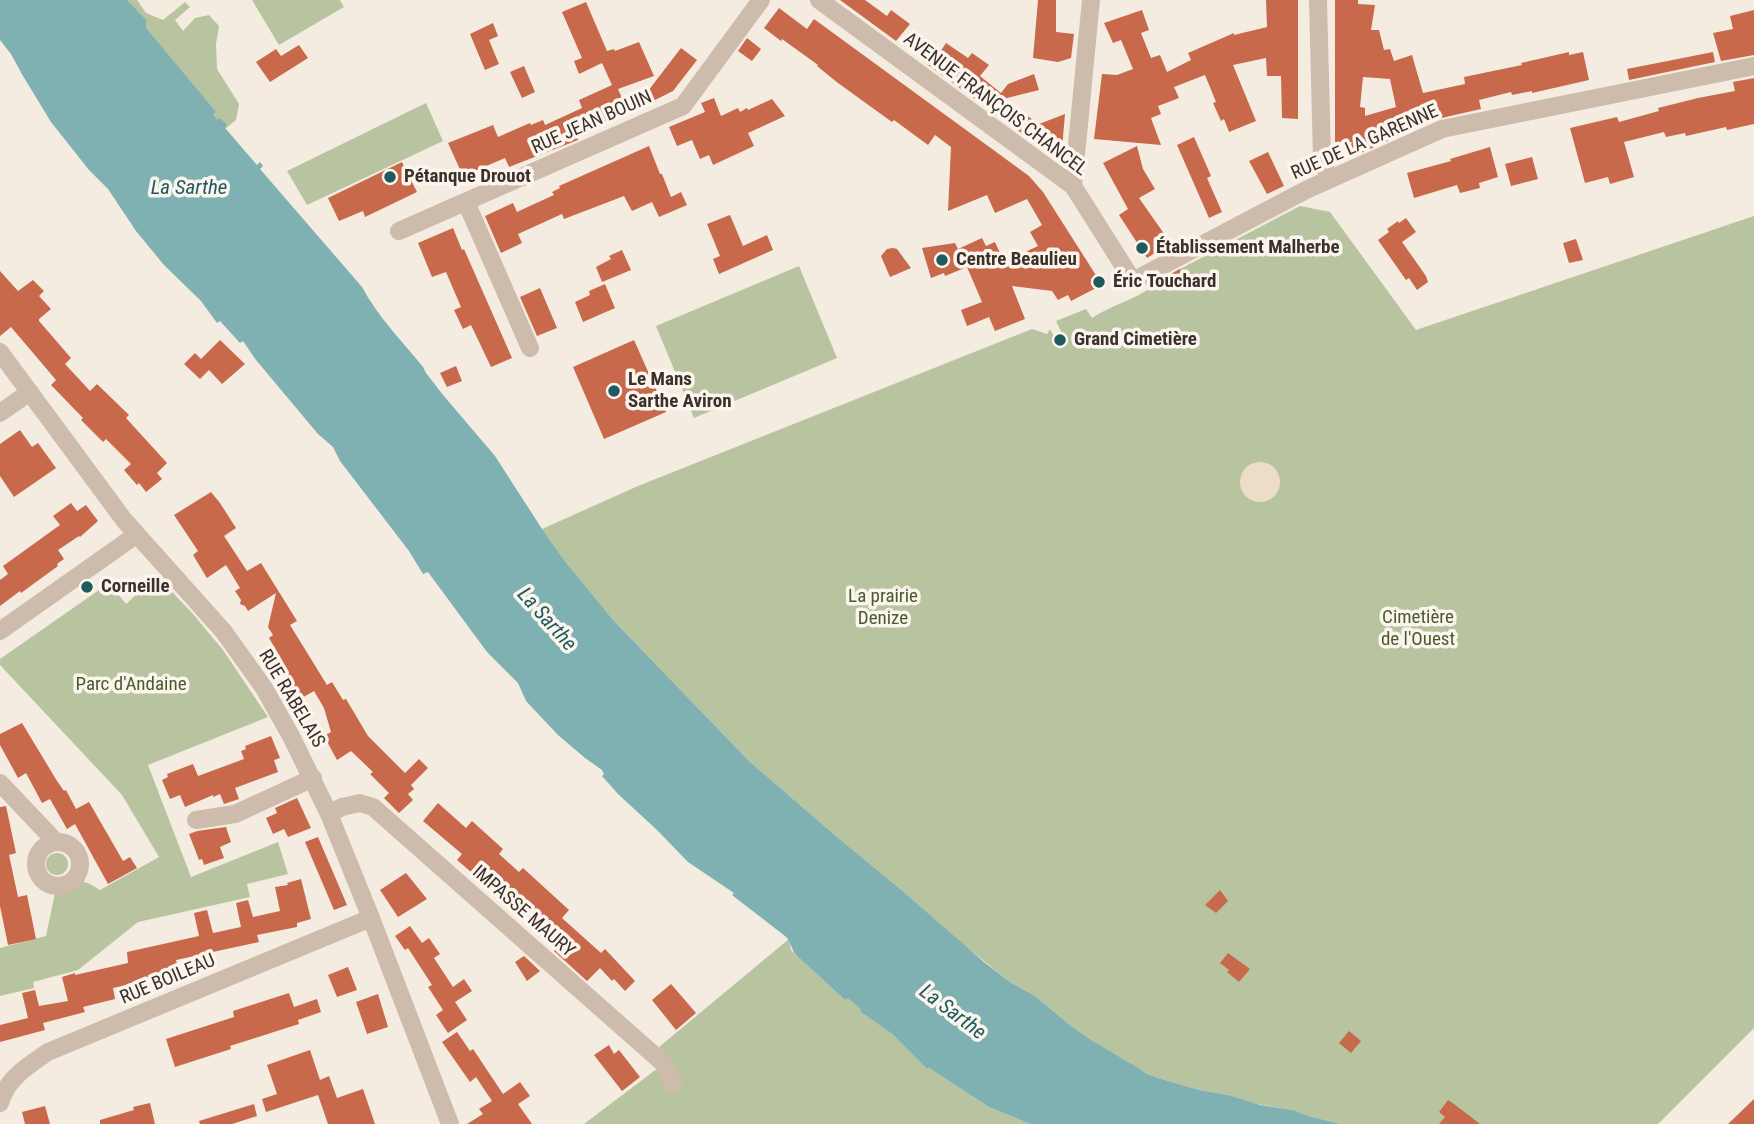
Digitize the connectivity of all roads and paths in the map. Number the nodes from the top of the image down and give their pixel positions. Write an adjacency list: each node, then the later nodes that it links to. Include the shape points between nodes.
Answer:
1 (761, 0): 8 (street, RUE JEAN BOUIN, via 683,106)
2 (819, 0): 7 (street, AVENUE FRANÇOIS CHANCEL)
3 (1091, 0): 7 (street)
4 (1318, 0): 6 (street, via 1322,159)
5 (1754, 66): 6 (street, RUE DE LA GARENNE, via 1442,129)
6 (1329, 180): 10 (street, RUE DE LA GARENNE)
7 (1073, 186): 10 (street, AVENUE FRANÇOIS CHANCEL)
8 (466, 202): 9 (street, RUE JEAN BOUIN); 11 (street)
9 (399, 232)
10 (1133, 281)
11 (530, 348)
12 (0, 352): 13 (street, RUE RABELAIS)
13 (30, 393): 14 (street); 15 (street, RUE RABELAIS)
14 (0, 413)
15 (136, 535): 16 (street); 17 (street, RUE RABELAIS, via 224,632 264,688)
16 (0, 631)
17 (313, 778): 19 (street, RUE RABELAIS); 20 (street, via 234,814)
18 (0, 783): 21 (street)
19 (329, 814): 22 (street, RUE RABELAIS); 23 (street, IMPASSE MAURY, via 360,803 373,807 663,1063)
20 (197, 820)
21 (56, 842)
22 (371, 918): 24 (street, RUE BOILEAU, via 48,1052 19,1071); 25 (street, RUE RABELAIS)
23 (673, 1084)
24 (0, 1104)
25 (450, 1124)

